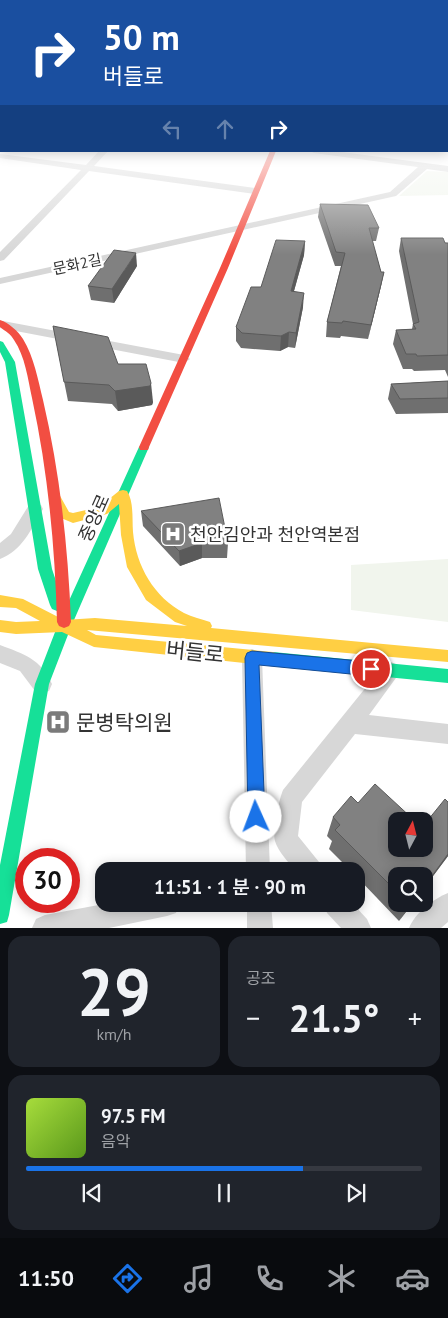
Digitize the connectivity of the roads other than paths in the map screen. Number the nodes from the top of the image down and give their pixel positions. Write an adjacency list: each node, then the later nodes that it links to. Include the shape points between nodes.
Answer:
1 (88, 168): 7 (street)
2 (90, 168): 5 (street)
3 (266, 168): 5 (street, 중앙로)
4 (422, 168): 6 (street, 문화2길, via 393,194)
5 (256, 192): 6 (street, 중앙로)
6 (241, 226): 8 (street, 문화2길); 11 (street, 중앙로)
7 (0, 258)
8 (0, 281)
9 (2, 324): 11 (street); 13 (street, via 16,335 28,361)
10 (0, 344): 14 (street, via 10,362)
11 (184, 359): 12 (street, 중앙로)
12 (125, 493): 13 (street, via 103,511 73,518 65,515); 18 (street, 중앙로); 19 (street, via 132,563 151,596 180,618)
13 (55, 497): 18 (street, via 62,558)
14 (35, 510): 15 (street, via 17,539); 18 (street, via 45,569)
15 (0, 552)
16 (0, 600): 18 (street, via 18,603)
17 (0, 626): 18 (street)
18 (64, 627): 19 (street, 버들로, via 95,624); 22 (street, 버들로, via 94,641); 25 (street, 중앙로)
19 (232, 635): 21 (street, 버들로)
20 (0, 654): 25 (street, via 27,665)
21 (448, 656)
22 (252, 658): 23 (street, 버들로); 28 (street)
23 (391, 671): 24 (street, 버들로); 26 (street)
24 (448, 676)
25 (42, 684): 34 (street, 중앙로)
26 (350, 723): 27 (street); 29 (street, via 291,798 286,839)
27 (448, 734)
28 (258, 862)
29 (303, 862)
30 (448, 904): 38 (street)
31 (126, 912): 35 (street)
32 (259, 912): 36 (street)
33 (343, 912): 37 (street)
34 (0, 915)
35 (45, 928)
36 (260, 928)
37 (358, 928)
38 (422, 928)

